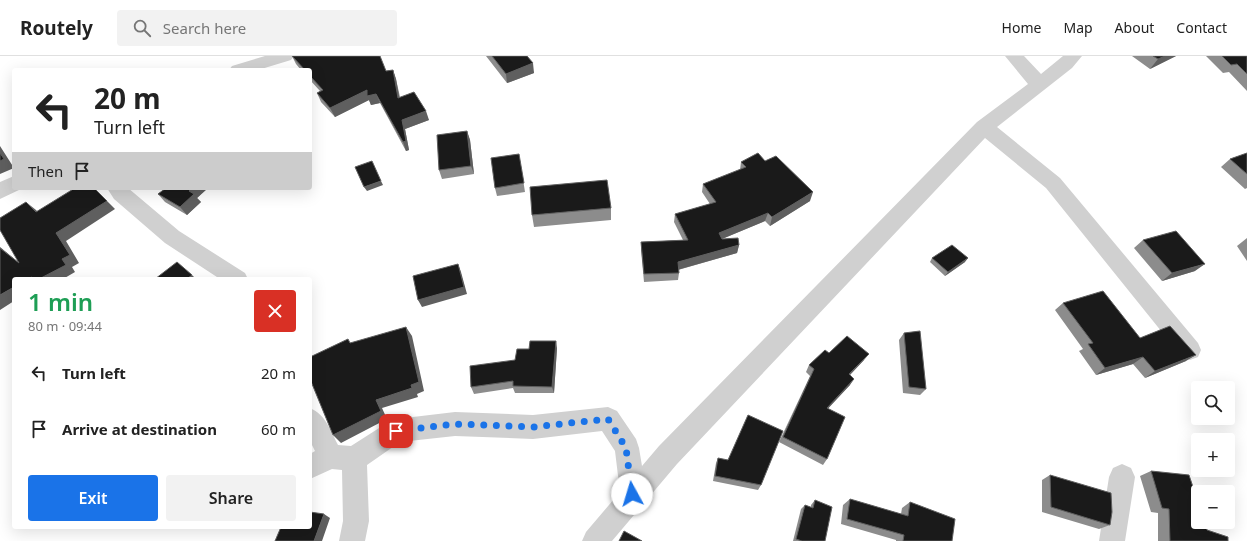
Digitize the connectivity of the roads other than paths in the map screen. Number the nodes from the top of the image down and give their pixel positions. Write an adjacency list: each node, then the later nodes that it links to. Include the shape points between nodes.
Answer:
1 (285, 56): 4 (street)
2 (1014, 56): 5 (street)
3 (1073, 56): 5 (street)
4 (245, 68)
5 (1039, 84): 6 (street)
6 (984, 127): 11 (street, via 1053,183); 15 (street, via 674,449)
7 (12, 185): 9 (street)
8 (118, 190): 10 (street, via 172,236)
9 (0, 191)
10 (234, 277)
11 (1190, 350)
12 (312, 423): 13 (street, via 320,434)
13 (331, 461): 15 (street, via 396,431 455,424 533,427 608,419 626,448); 16 (street, via 356,521)
14 (1122, 477): 18 (street)
15 (633, 496): 17 (street)
16 (352, 541)
17 (595, 541)
18 (1112, 541)

